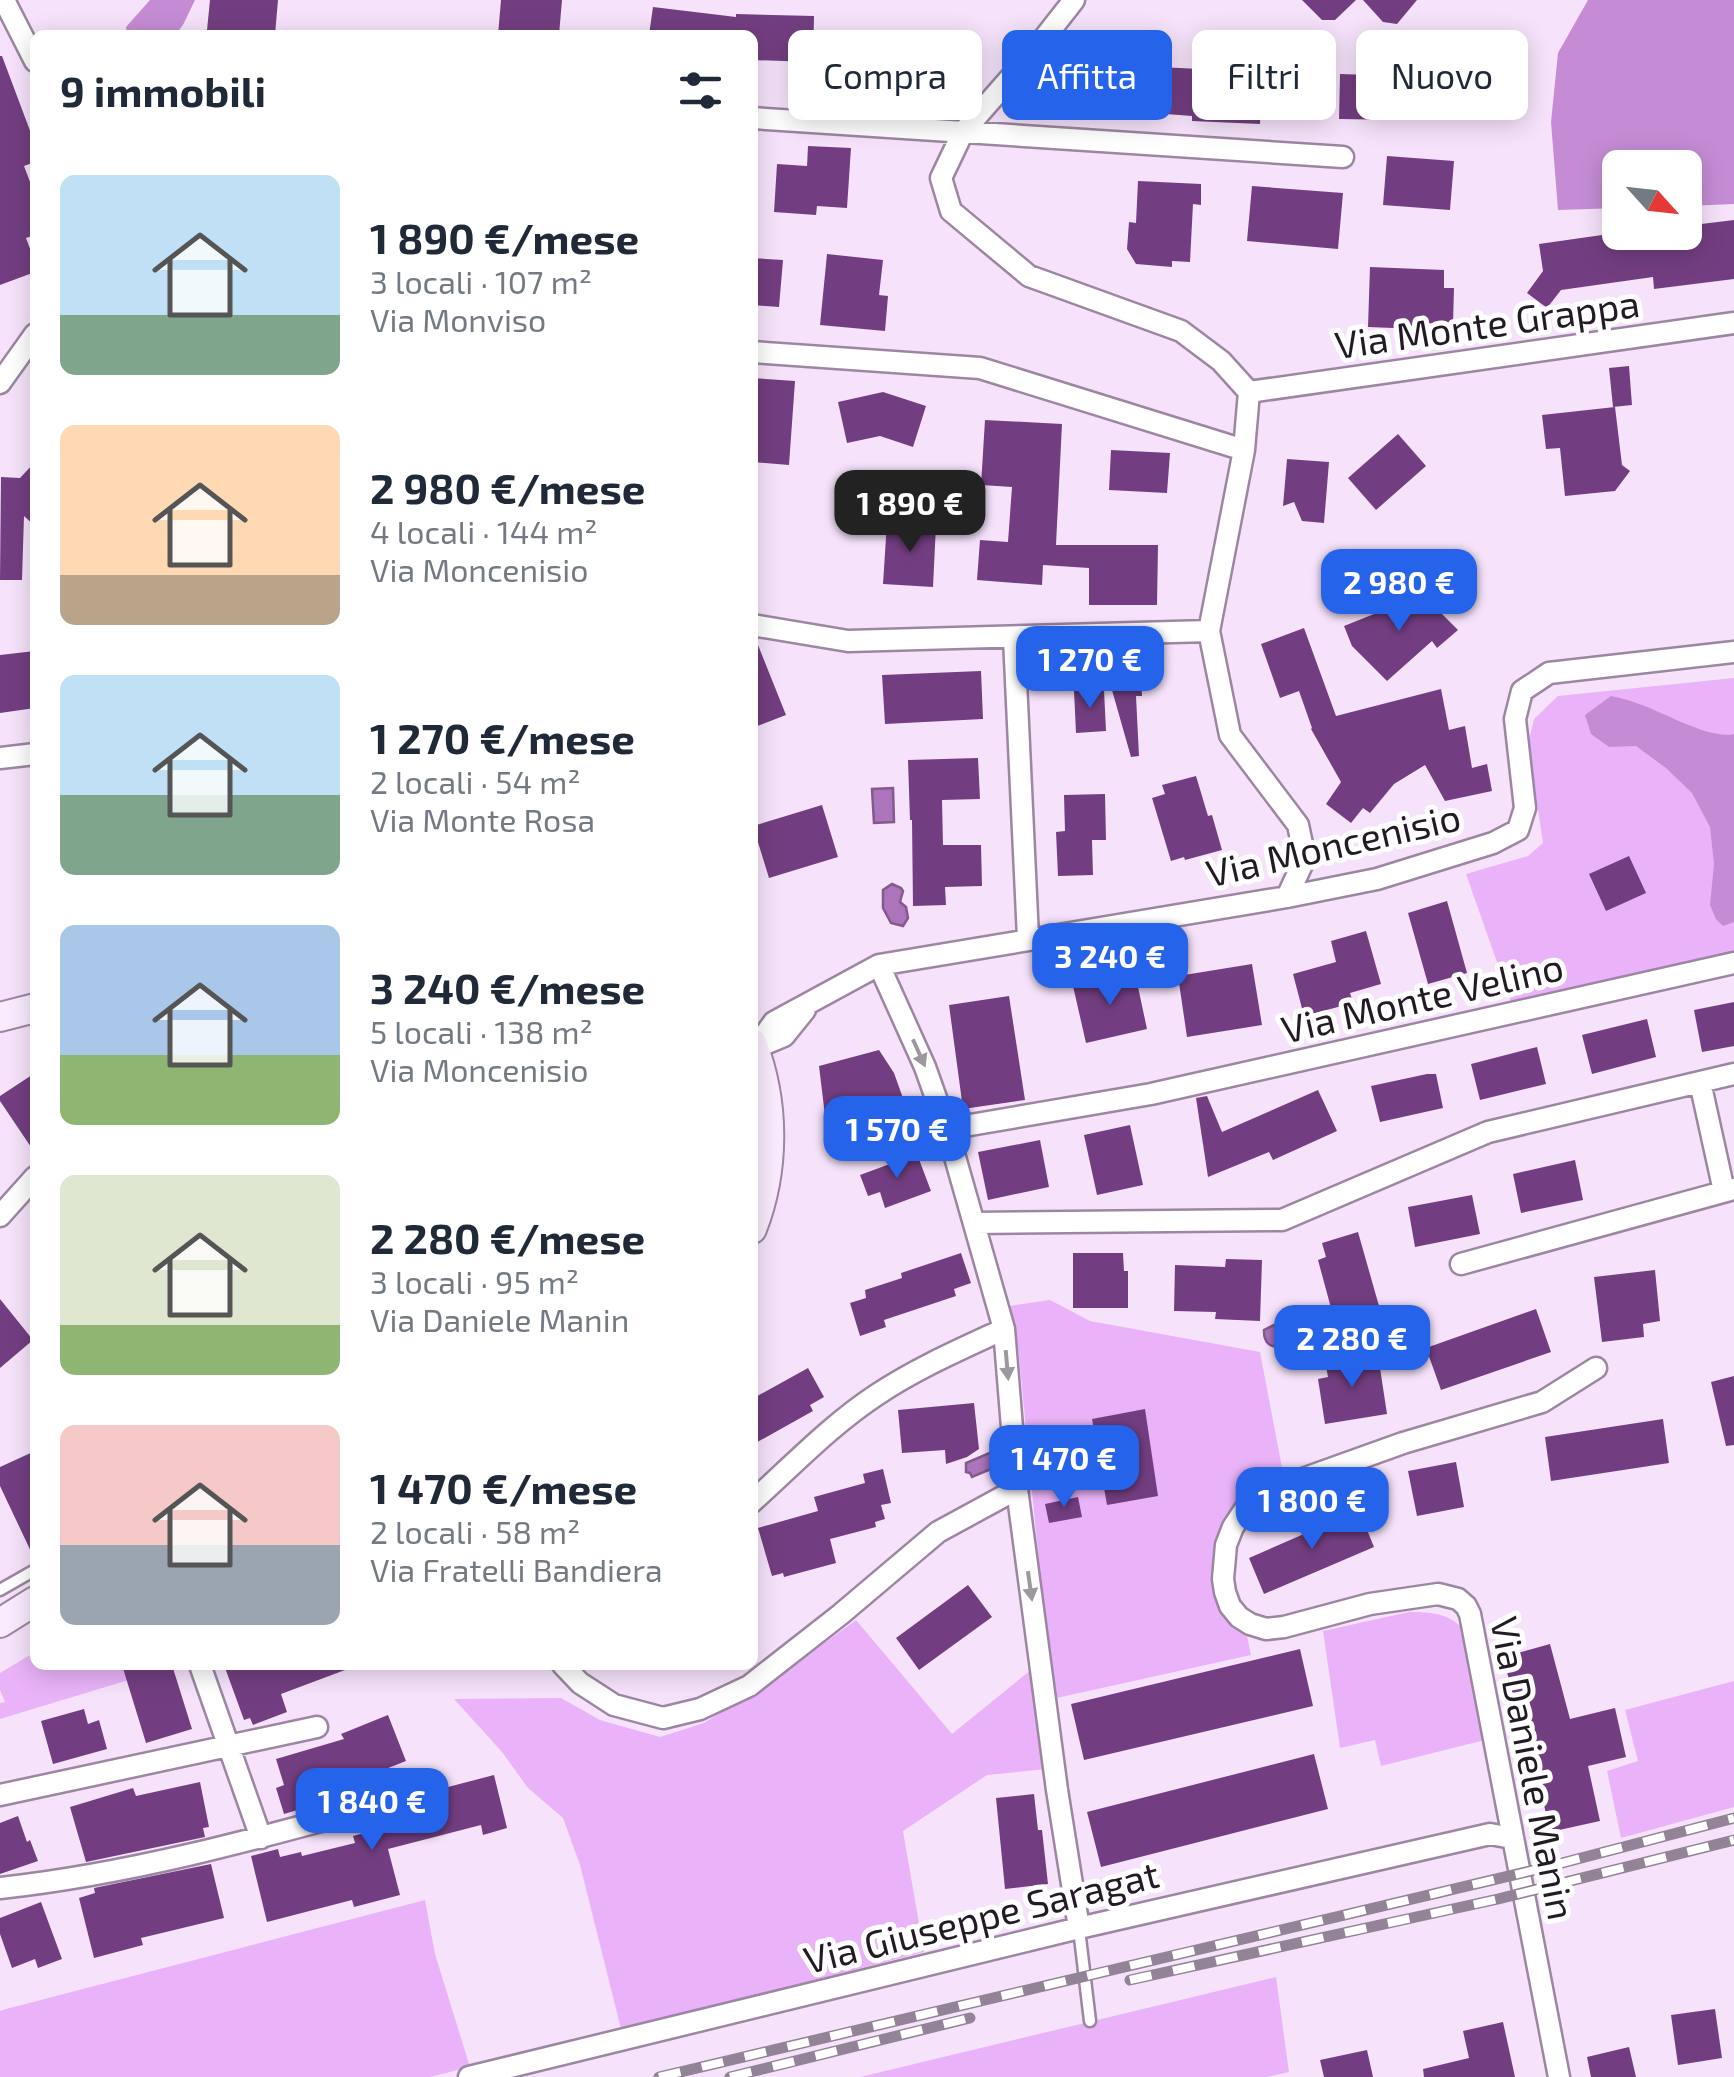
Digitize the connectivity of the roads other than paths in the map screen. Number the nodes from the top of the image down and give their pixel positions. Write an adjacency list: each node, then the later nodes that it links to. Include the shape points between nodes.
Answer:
1 (4, 0): 3 (street)
2 (1074, 0): 5 (street)
3 (30, 51)
4 (758, 118): 5 (street)
5 (963, 132): 6 (street); 11 (street, via 941,178 951,211 1028,276 1181,331)
6 (1343, 157)
7 (1734, 323): 11 (street, Via Monte Grappa)
8 (30, 341): 10 (street)
9 (758, 352): 12 (street, via 980,368)
10 (0, 382)
11 (1250, 392): 12 (street)
12 (1244, 450): 14 (street)
13 (758, 626): 15 (street, via 848,642)
14 (1209, 631): 15 (street); 19 (street, via 1230,735 1298,824 1305,858)
15 (1014, 638): 20 (street)
16 (1734, 652): 19 (street, Via Moncenisio, via 1549,673 1522,691 1515,719 1525,808 1518,830 1493,844 1377,879)
17 (30, 755): 18 (street)
18 (0, 758)
19 (1287, 896): 20 (street, Via Moncenisio)
20 (1028, 938): 22 (street, Via Moncenisio)
21 (1734, 963): 29 (street, Via Monte Velino, via 1151,1094)
22 (878, 965): 25 (street, Via Moncenisio, via 774,1022); 29 (street, one-way to 29)
23 (30, 1009): 24 (street)
24 (0, 1017)
25 (758, 1040)
26 (758, 1061): 32 (street, via 770,1131)
27 (1734, 1074): 28 (street)
28 (1700, 1082): 31 (street); 34 (street, via 1488,1132 1282,1220)
29 (947, 1128): 34 (street)
30 (30, 1183): 33 (street)
31 (1729, 1190): 35 (street)
32 (758, 1211)
33 (0, 1216)
34 (974, 1224): 36 (street)
35 (1461, 1264)
36 (1004, 1329): 38 (street, one-way to 38); 39 (street, via 874,1396)
37 (1596, 1368): 51 (street, Via Daniele Manin, via 1542,1402 1403,1443 1262,1496 1245,1509 1226,1545 1223,1578 1230,1606 1266,1629 1438,1594 1466,1606)
38 (1017, 1490): 45 (street, via 938,1532 750,1686 700,1709 663,1718 614,1706); 53 (street, one-way to 53)
39 (758, 1496)
40 (30, 1573): 41 (lane)
41 (0, 1590)
42 (30, 1604): 43 (street)
43 (0, 1623)
44 (202, 1670): 47 (street)
45 (568, 1670)
46 (317, 1727): 47 (street)
47 (229, 1747): 48 (street); 50 (street)
48 (0, 1795)
49 (392, 1797): 50 (street)
50 (260, 1838): 52 (street)
51 (1512, 1838): 53 (street, Via Giuseppe Saragat, via 1490,1834); 56 (street, Via Daniele Manin)
52 (0, 1888)
53 (1078, 1928): 54 (lane); 55 (street, Via Giuseppe Saragat)
54 (1090, 2021)
55 (469, 2077)
56 (1559, 2077)

